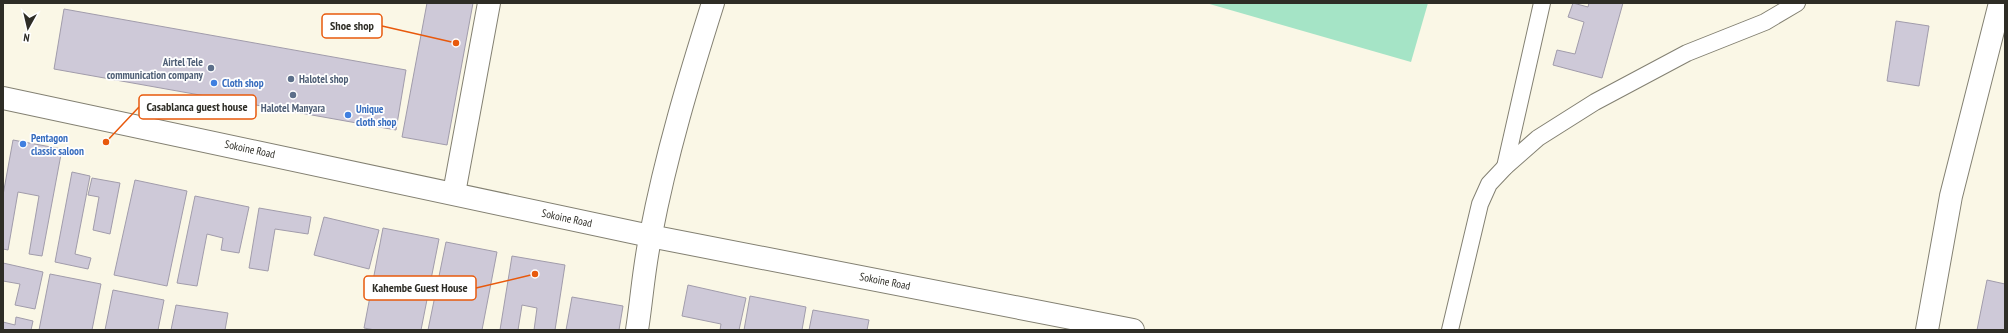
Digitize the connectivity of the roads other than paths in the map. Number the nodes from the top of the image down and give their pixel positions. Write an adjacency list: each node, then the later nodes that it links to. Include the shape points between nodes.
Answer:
1 (489, 3): 8 (street)
2 (713, 3): 9 (street, via 681,105)
3 (1542, 3): 7 (lane)
4 (1797, 3): 7 (lane, via 1765,22 1687,53 1596,102 1538,138)
5 (2000, 3): 13 (street, via 1951,196)
6 (3, 98): 8 (street, Sokoine Road)
7 (1505, 167): 12 (lane, via 1489,184 1480,204)
8 (454, 193): 9 (street, Sokoine Road)
9 (650, 236): 10 (street); 11 (street, Sokoine Road)
10 (637, 330)
11 (1133, 330)
12 (1450, 330)
13 (1928, 330)

